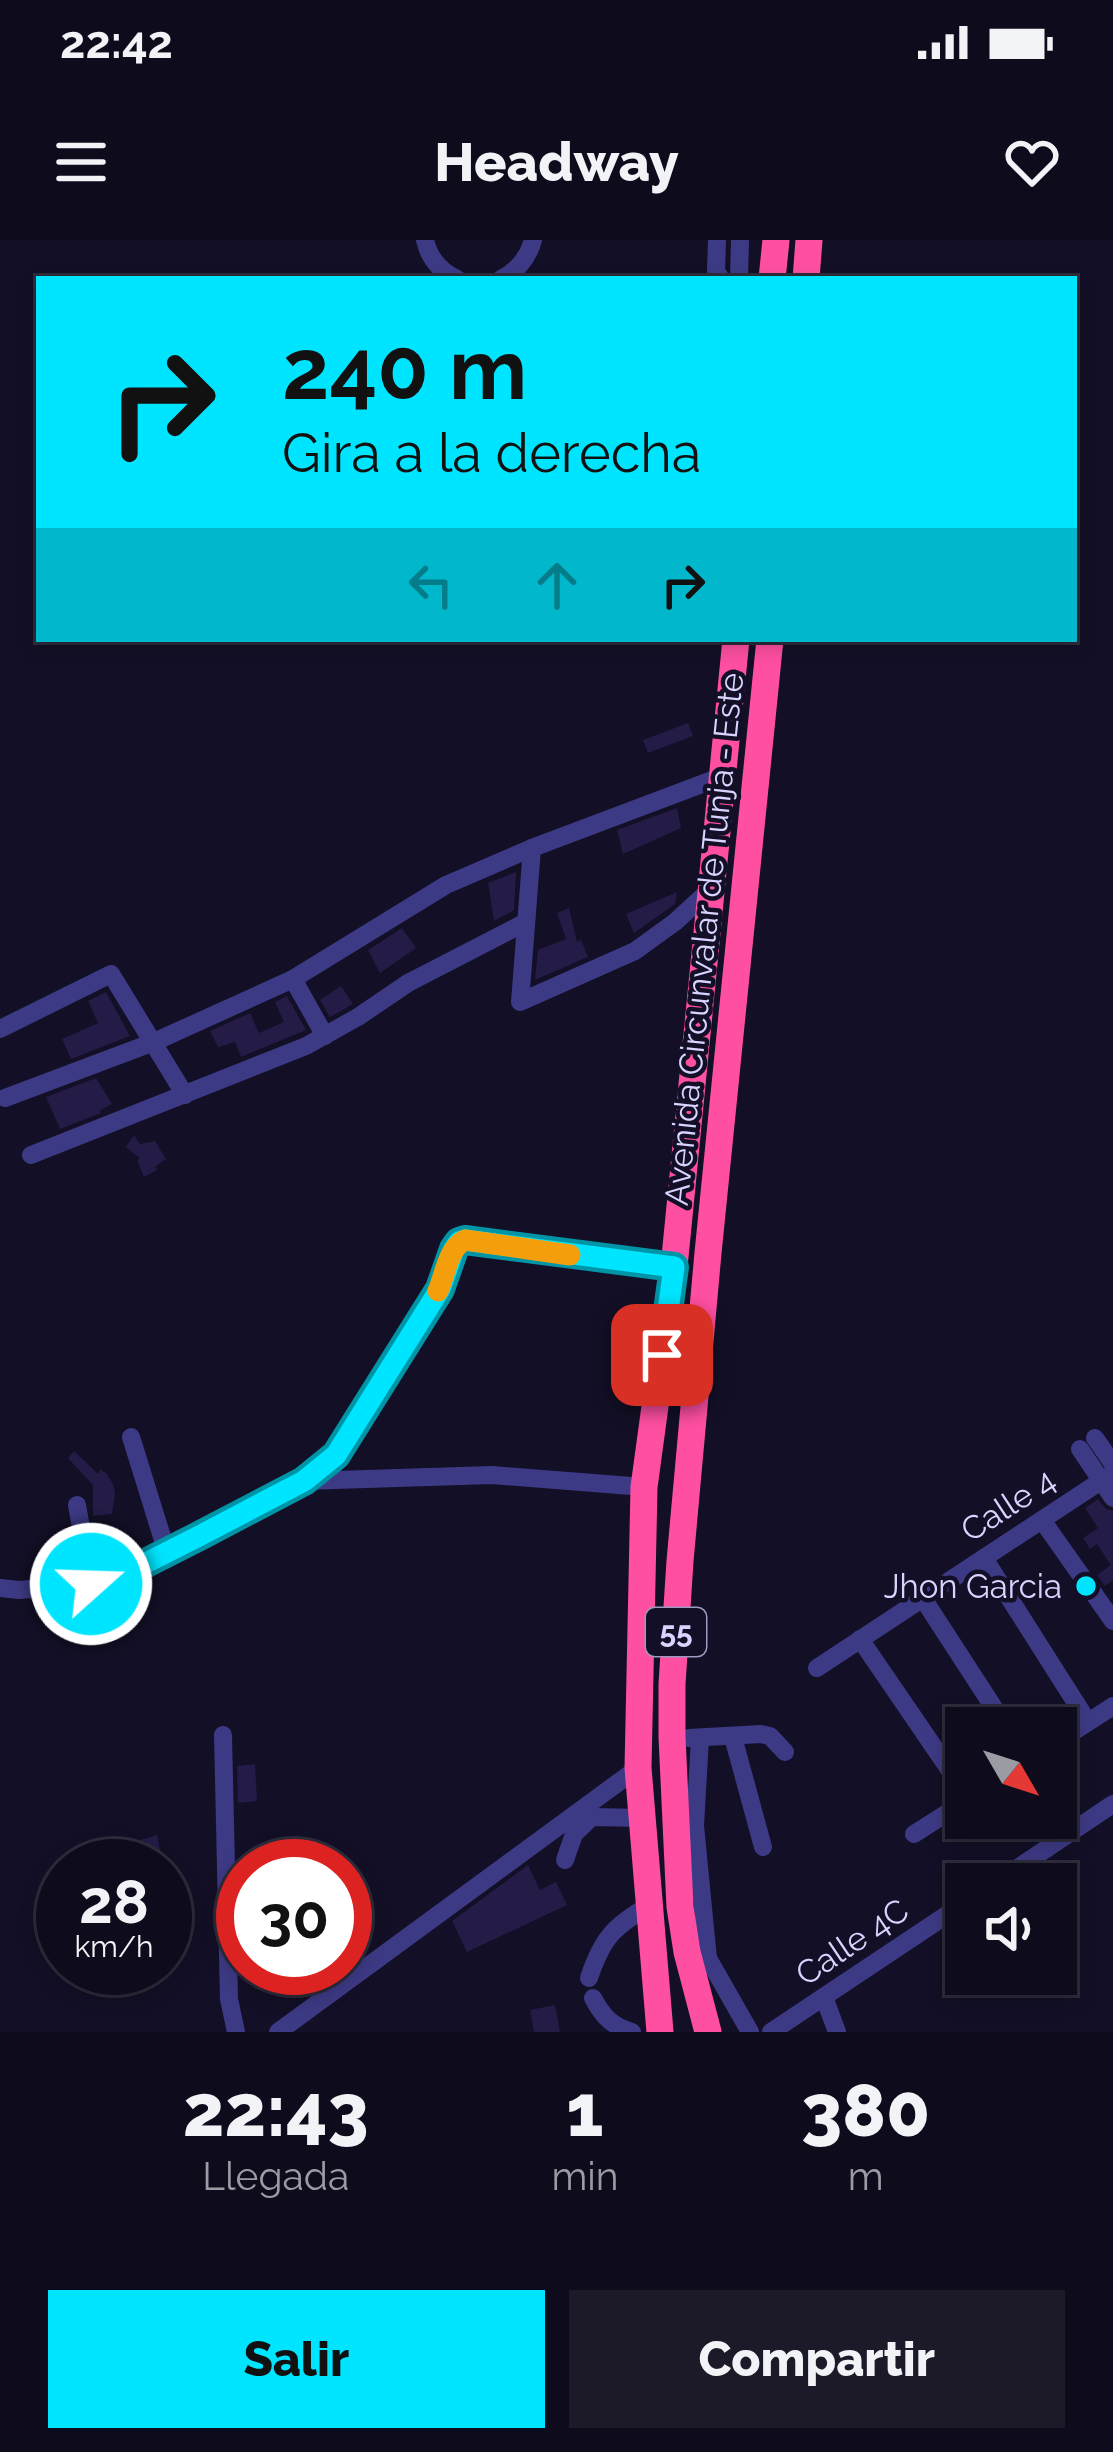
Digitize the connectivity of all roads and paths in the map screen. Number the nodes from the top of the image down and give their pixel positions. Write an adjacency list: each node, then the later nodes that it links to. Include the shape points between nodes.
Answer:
1 (533, 240): 8 (street)
2 (718, 240): 9 (street)
3 (740, 240): 10 (street)
4 (776, 240): 11 (highway)
5 (809, 240): 12 (highway)
6 (427, 252): 7 (street)
7 (450, 276)
8 (507, 276)
9 (719, 276)
10 (739, 276)
11 (772, 276)
12 (806, 276)
13 (736, 642): 15 (highway, Avenida Circunvalar de Tunja - Este / 55)
14 (770, 642): 49 (highway, Avenida Circunvalar de Tunja - Este / 55, via 680,1561 672,1684)
15 (723, 776): 16 (street); 17 (highway, Avenida Circunvalar de Tunja - Este / 55)
16 (532, 848): 18 (street); 19 (street, via 446,885)
17 (711, 889): 18 (street, via 635,951 520,1002); 26 (highway, Avenida Circunvalar de Tunja - Este / 55)
18 (526, 922): 21 (street)
19 (293, 979): 21 (street); 22 (street)
20 (0, 1028): 22 (street, via 111,974)
21 (325, 1036): 23 (street)
22 (154, 1042): 23 (street); 24 (street)
23 (185, 1095): 25 (street)
24 (5, 1098)
25 (32, 1155)
26 (674, 1267): 30 (street, via 459,1242 440,1289 336,1455); 31 (highway, Avenida Circunvalar de Tunja - Este / 55)
27 (131, 1437): 35 (street)
28 (1087, 1443): 29 (street)
29 (1109, 1472): 32 (street); 34 (street, Calle 4)
30 (304, 1481): 31 (street, via 492,1475); 35 (street)
31 (644, 1487): 52 (highway, Avenida Circunvalar de Tunja - Este / 55)
32 (1113, 1498)
33 (77, 1505): 37 (street)
34 (1042, 1520): 36 (street, Calle 4); 40 (street)
35 (167, 1553): 37 (street)
36 (984, 1558): 39 (street, Calle 4); 45 (street)
37 (91, 1584): 38 (street)
38 (0, 1588)
39 (922, 1597): 41 (street, Calle 4); 44 (street)
40 (1113, 1622)
41 (860, 1639): 42 (street, Calle 4); 51 (street)
42 (817, 1668)
43 (1113, 1706): 45 (street)
44 (993, 1707)
45 (1088, 1722): 46 (street)
46 (1077, 1729)
47 (224, 1735): 67 (street)
48 (733, 1737): 49 (street); 50 (street, via 770,1736); 57 (street)
49 (686, 1738): 61 (highway, Avenida Circunvalar de Tunja - Este / 55); 63 (street)
50 (785, 1752)
51 (945, 1766)
52 (638, 1768): 55 (highway, Avenida Circunvalar de Tunja - Este / 55); 68 (street)
53 (1113, 1804): 59 (street)
54 (945, 1812): 56 (street)
55 (641, 1818): 58 (street, via 592,1816); 60 (highway, Avenida Circunvalar de Tunja - Este / 55)
56 (914, 1834)
57 (763, 1847)
58 (565, 1860)
59 (1025, 1863)
60 (651, 1904): 64 (street, via 617,1925); 70 (highway, Avenida Circunvalar de Tunja - Este / 55)
61 (680, 1907): 63 (street); 71 (highway, Avenida Circunvalar de Tunja - Este / 55)
62 (945, 1916): 65 (street, Calle 4C)
63 (708, 1959): 72 (street)
64 (589, 1978)
65 (824, 1997): 73 (street, Calle 4C); 74 (street)
66 (593, 1998): 69 (street, via 601,2014)
67 (236, 2032)
68 (278, 2032)
69 (632, 2032)
70 (660, 2032)
71 (708, 2032)
72 (750, 2032)
73 (771, 2032)
74 (837, 2032)

